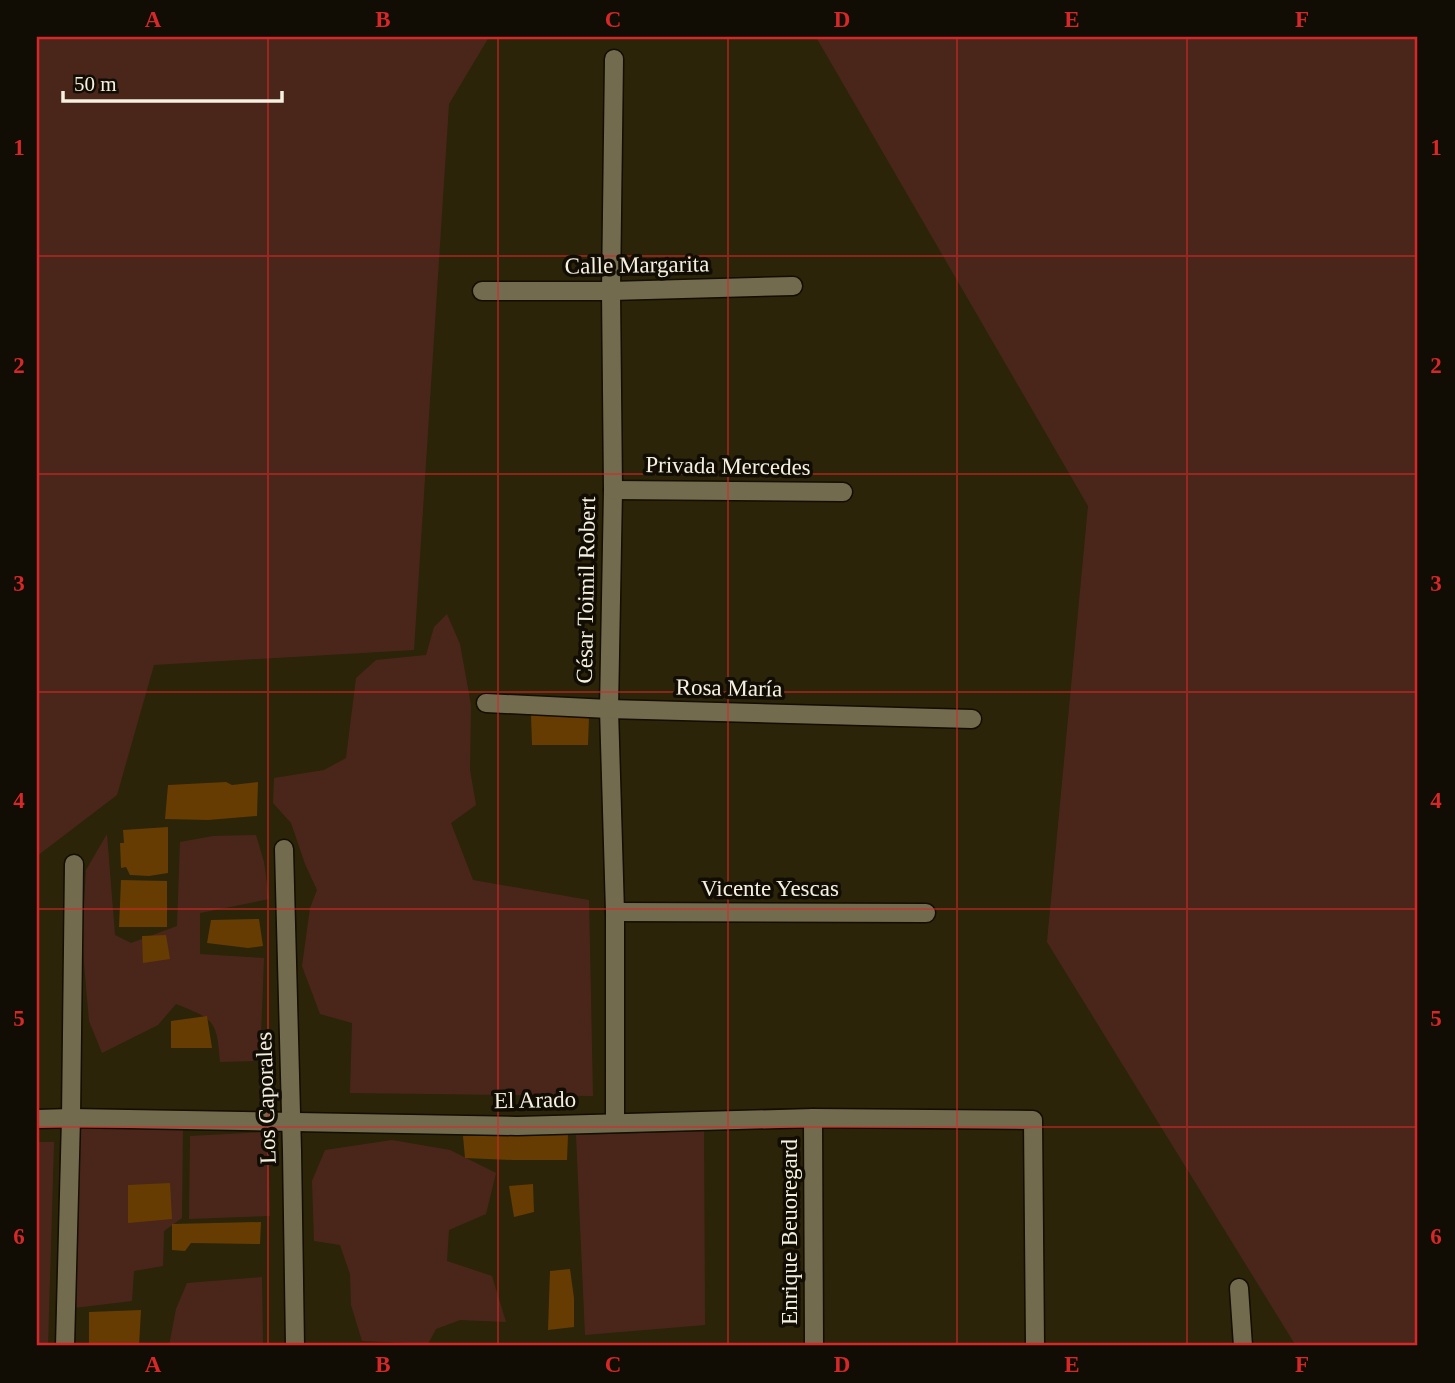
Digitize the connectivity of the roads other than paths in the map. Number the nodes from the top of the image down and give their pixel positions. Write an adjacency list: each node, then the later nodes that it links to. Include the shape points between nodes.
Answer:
1 (614, 59): 4 (street, César Toimil Robert)
2 (793, 286): 4 (street, Calle Margarita)
3 (482, 291): 4 (street, Calle Margarita)
4 (611, 291): 5 (street, César Toimil Robert)
5 (613, 490): 6 (street, Privada Mercedes); 8 (street, César Toimil Robert)
6 (843, 492)
7 (486, 703): 8 (street, Rosa María)
8 (609, 709): 9 (street, Rosa María); 12 (street, César Toimil Robert)
9 (972, 719)
10 (284, 849): 17 (street, Los Caporales)
11 (74, 864): 14 (street)
12 (615, 912): 13 (street, Vicente Yescas); 18 (street, César Toimil Robert)
13 (926, 913)
14 (71, 1118): 16 (street, El Arado); 17 (street, El Arado); 20 (street)
15 (813, 1118): 18 (street, El Arado); 22 (street, Enrique Beuoregard); 23 (street, El Arado, via 1033,1120)
16 (37, 1119)
17 (291, 1121): 18 (street, El Arado, via 517,1126); 21 (street, Los Caporales)
18 (615, 1122)
19 (1239, 1288): 24 (street)
20 (65, 1346)
21 (295, 1346)
22 (814, 1346)
23 (1035, 1346)
24 (1243, 1346)

